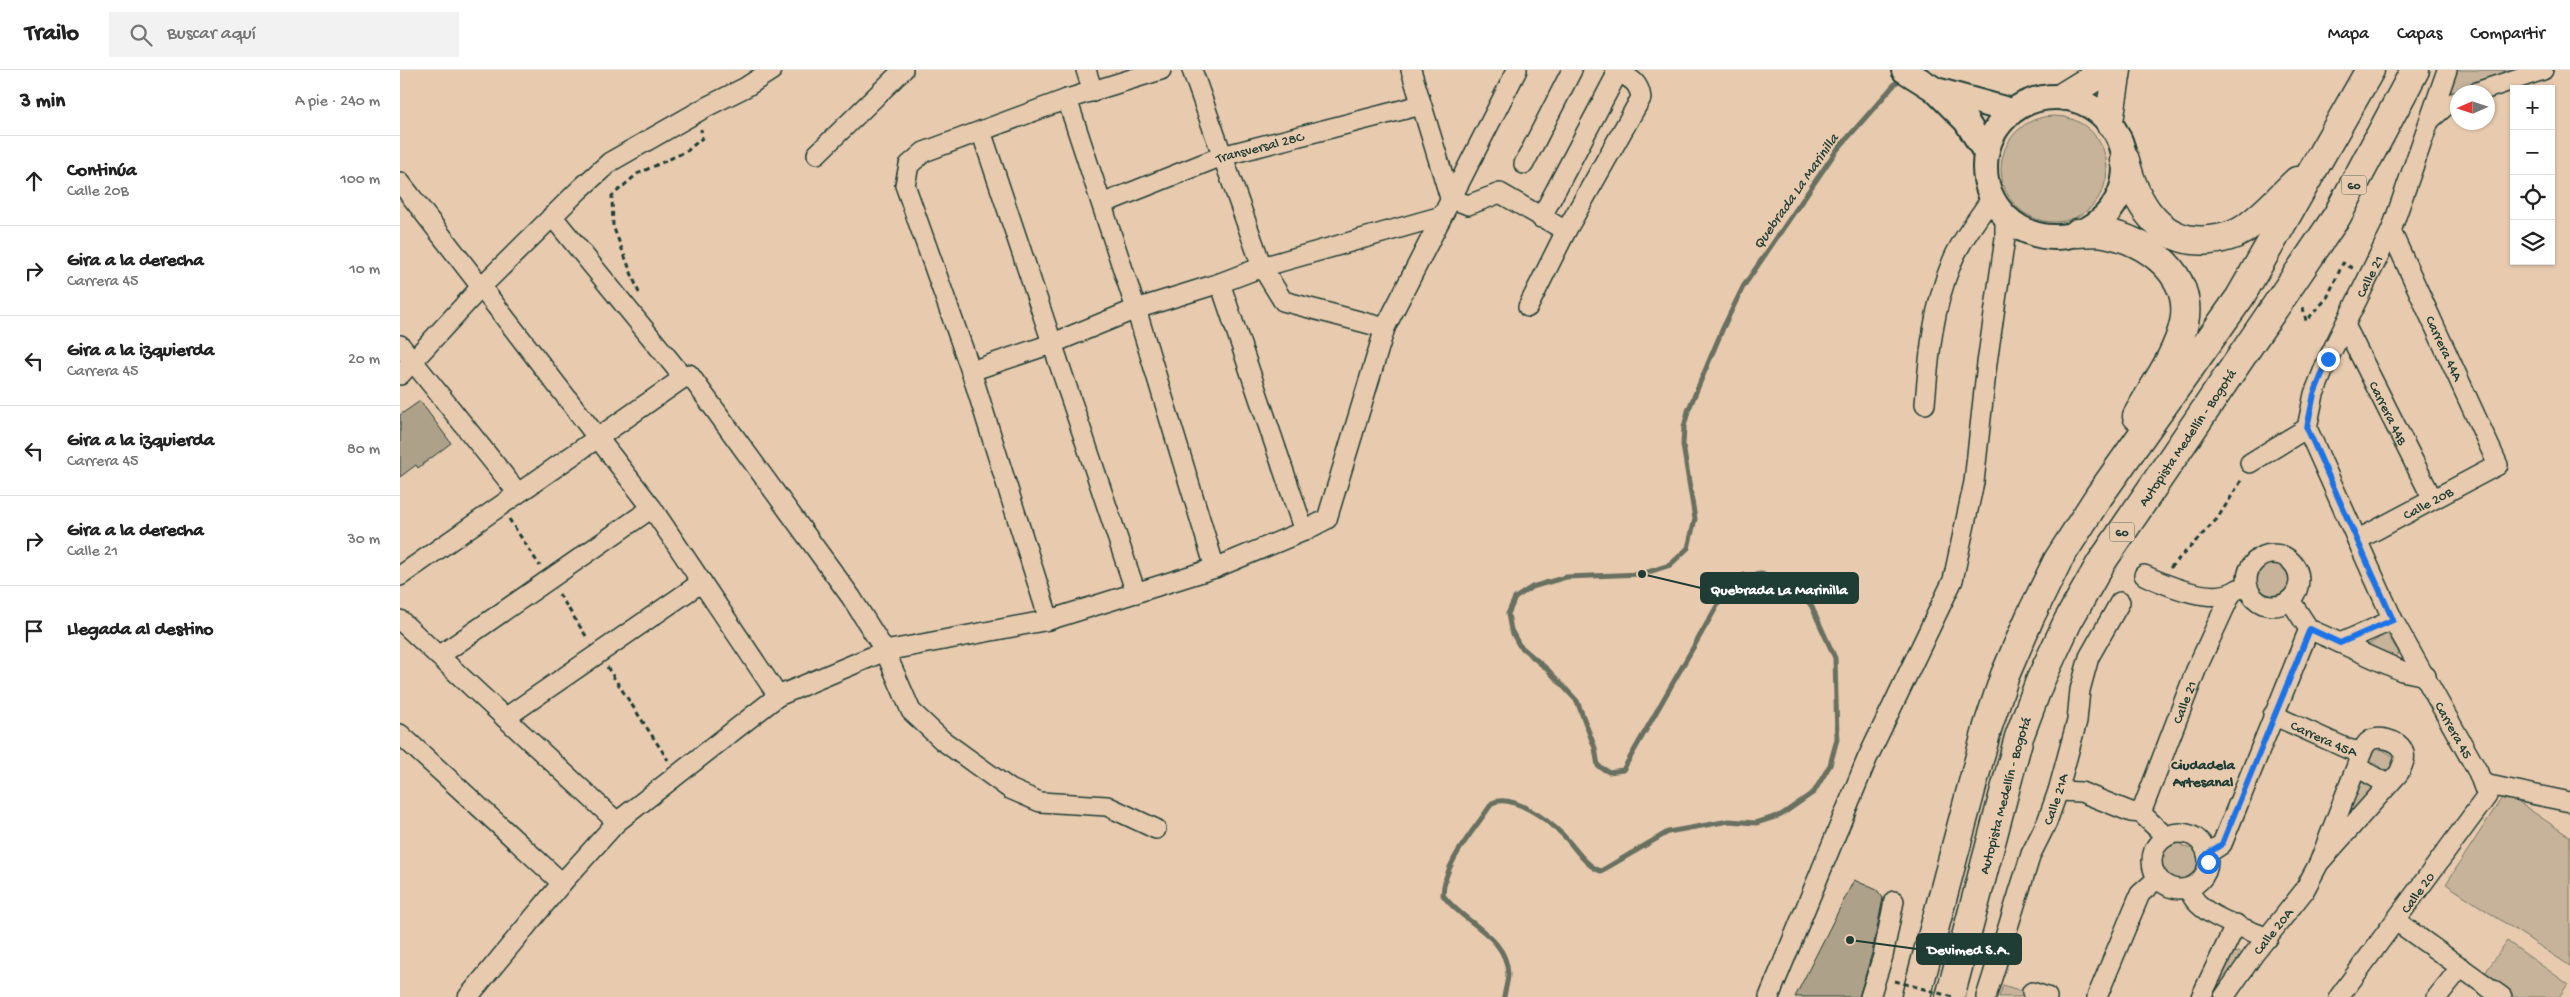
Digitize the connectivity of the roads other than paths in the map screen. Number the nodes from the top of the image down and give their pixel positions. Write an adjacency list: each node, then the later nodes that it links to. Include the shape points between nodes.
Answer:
1 (772, 70): 37 (street, via 610,162)
2 (903, 70): 28 (street)
3 (1086, 70): 18 (street)
4 (1161, 70): 18 (street)
5 (1192, 70): 29 (street)
6 (1412, 70): 22 (street)
7 (1517, 70): 35 (street)
8 (1572, 70): 32 (street)
9 (2106, 70): 19 (highway)
10 (2117, 70): 24 (highway)
11 (2370, 70): 30 (highway)
12 (2415, 70): 111 (highway, Autopista Medellín - Bogotá / 60, via 2337,216 2102,563 2068,621 2019,737)
13 (2447, 70): 25 (street, Calle 21)
14 (2543, 70): 17 (street)
15 (1617, 71): 40 (street); 42 (street, via 1634,80 1640,88 1641,98)
16 (1919, 80): 23 (main road); 27 (main road, via 1966,121)
17 (2495, 86)
18 (1093, 92): 20 (street)
19 (2064, 96): 23 (main road, via 2045,97); 24 (main road, via 2096,109)
20 (1067, 100): 26 (street); 36 (street)
21 (2450, 104): 25 (street)
22 (1421, 105): 29 (street, Transversal 28C); 35 (street)
23 (2012, 111): 27 (main road, via 2000,123)
24 (2109, 121): 31 (main road, via 2120,139)
25 (2427, 123): 41 (street, Calle 21)
26 (981, 132): 51 (street); 54 (street, via 924,152 910,165 905,185)
27 (1986, 152): 34 (main road, via 1986,175)
28 (817, 154)
29 (1222, 156): 36 (street, Transversal 28C); 44 (street)
30 (2320, 159): 31 (highway, via 2254,222 2229,237 2204,241 2179,237 2149,215 2130,182); 62 (highway, via 2240,297)
31 (2125, 160): 43 (main road, via 2124,181 2118,198 2094,226)
32 (1524, 164)
33 (400, 182): 46 (street)
34 (1992, 197): 39 (main road); 56 (street, via 1953,260 1938,302 1928,359)
35 (1450, 198): 38 (street); 40 (street, via 1468,204 1500,193)
36 (1102, 204): 48 (street)
37 (552, 216): 46 (street); 55 (street)
38 (1442, 216): 44 (street); 50 (street)
39 (2005, 216): 43 (main road, via 2021,228 2039,235 2058,237); 109 (street, via 2005,238 1974,482 1953,580 1867,759)
40 (1541, 218): 42 (street)
41 (2392, 231): 49 (street, Calle 21); 60 (street, Carrera 44A)
42 (1566, 232): 47 (street)
43 (2078, 233): 62 (highway, via 2103,232 2154,252 2174,275 2186,305 2180,338 2132,423)
44 (1262, 266): 45 (street); 50 (street, via 1283,301)
45 (1220, 283): 48 (street); 65 (street)
46 (480, 288): 53 (street); 58 (street)
47 (1528, 307)
48 (1136, 309): 51 (street); 67 (street)
49 (2345, 325): 57 (street, Calle 21, via 2314,394); 63 (street, Carrera 44B)
50 (1385, 328): 65 (street, via 1327,519)
51 (1050, 344): 54 (street); 72 (street)
52 (400, 345): 53 (street)
53 (406, 368): 61 (street)
54 (971, 371): 77 (street)
55 (684, 378): 58 (street); 81 (street, via 689,374 851,596)
56 (1925, 404)
57 (2307, 428): 59 (street); 66 (street, Carrera 45)
58 (597, 438): 61 (street); 64 (street)
59 (2250, 462)
60 (2498, 464): 63 (street, Calle 20B)
61 (518, 493): 69 (street)
62 (2099, 496): 107 (highway, via 2058,560 2005,675)
63 (2432, 498): 66 (street, Calle 20B)
64 (652, 508): 70 (street); 82 (street)
65 (1304, 531): 67 (street)
66 (2357, 540): 78 (street, Carrera 45)
67 (1215, 568): 72 (street)
68 (2144, 575): 73 (street, via 2173,588 2215,596)
69 (400, 576)
70 (702, 582): 84 (street); 86 (street)
71 (2247, 582): 73 (street); 74 (street, via 2253,597 2267,606); 74 (street, via 2252,565 2258,559 2266,555 2283,556 2291,561 2299,576 2299,585)
72 (1136, 593): 77 (street)
73 (2231, 594): 93 (street, Calle 21, via 2196,670)
74 (2290, 600): 79 (street)
75 (2120, 602): 91 (street, Calle 21A, via 2089,657 2080,690 2077,721)
76 (400, 620): 82 (street)
77 (1049, 620): 81 (street)
78 (2393, 620): 80 (street); 83 (street, Carrera 45)
79 (2310, 629): 80 (street); 85 (street)
80 (2340, 643): 83 (street, via 2402,670)
81 (885, 652): 84 (street); 95 (street, via 911,711 942,740 1010,790 1040,802 1107,806)
82 (439, 656): 86 (street)
83 (2426, 676): 90 (street, Carrera 45)
84 (778, 696): 94 (street)
85 (2274, 715): 88 (street, Carrera 45A, via 2348,749); 97 (street, via 2222,844)
86 (505, 718): 94 (street)
87 (400, 734): 100 (street)
88 (2359, 760): 89 (street, Carrera 45A); 89 (street, Carrera 45A, via 2368,742 2374,738 2397,744 2403,750 2404,761); 98 (street, Calle 20A)
89 (2393, 778): 98 (street, Calle 20A)
90 (2484, 784): 92 (street); 103 (street, Calle 20, via 2487,796)
91 (2058, 791): 93 (street, via 2080,792); 112 (street, Calle 21A, via 2031,854)
92 (2570, 802)
93 (2140, 813): 96 (street)
94 (617, 822): 100 (street)
95 (1156, 829)
96 (2166, 837): 97 (street, via 2187,834 2200,841); 99 (street, via 2153,856 2152,863)
97 (2207, 854): 101 (street, via 2207,871)
98 (2319, 863): 105 (street, Calle 20A, via 2304,891)
99 (2158, 878): 101 (street, via 2172,888); 113 (street, via 2140,894)
100 (562, 884): 108 (street)
101 (2189, 888): 104 (street, via 2191,897 2201,909)
102 (1894, 901): 110 (street)
103 (2396, 921): 106 (street); 116 (street, Calle 20)
104 (2236, 924): 105 (street); 114 (street)
105 (2268, 938): 115 (street, Calle 20A)
106 (2461, 967): 117 (street); 118 (street)
107 (1905, 989)
108 (468, 997)
109 (1769, 997)
110 (1870, 997)
111 (1951, 997)
112 (1986, 997)
113 (2097, 997)
114 (2201, 997)
115 (2224, 997)
116 (2339, 997)
117 (2437, 997)
118 (2502, 997)

